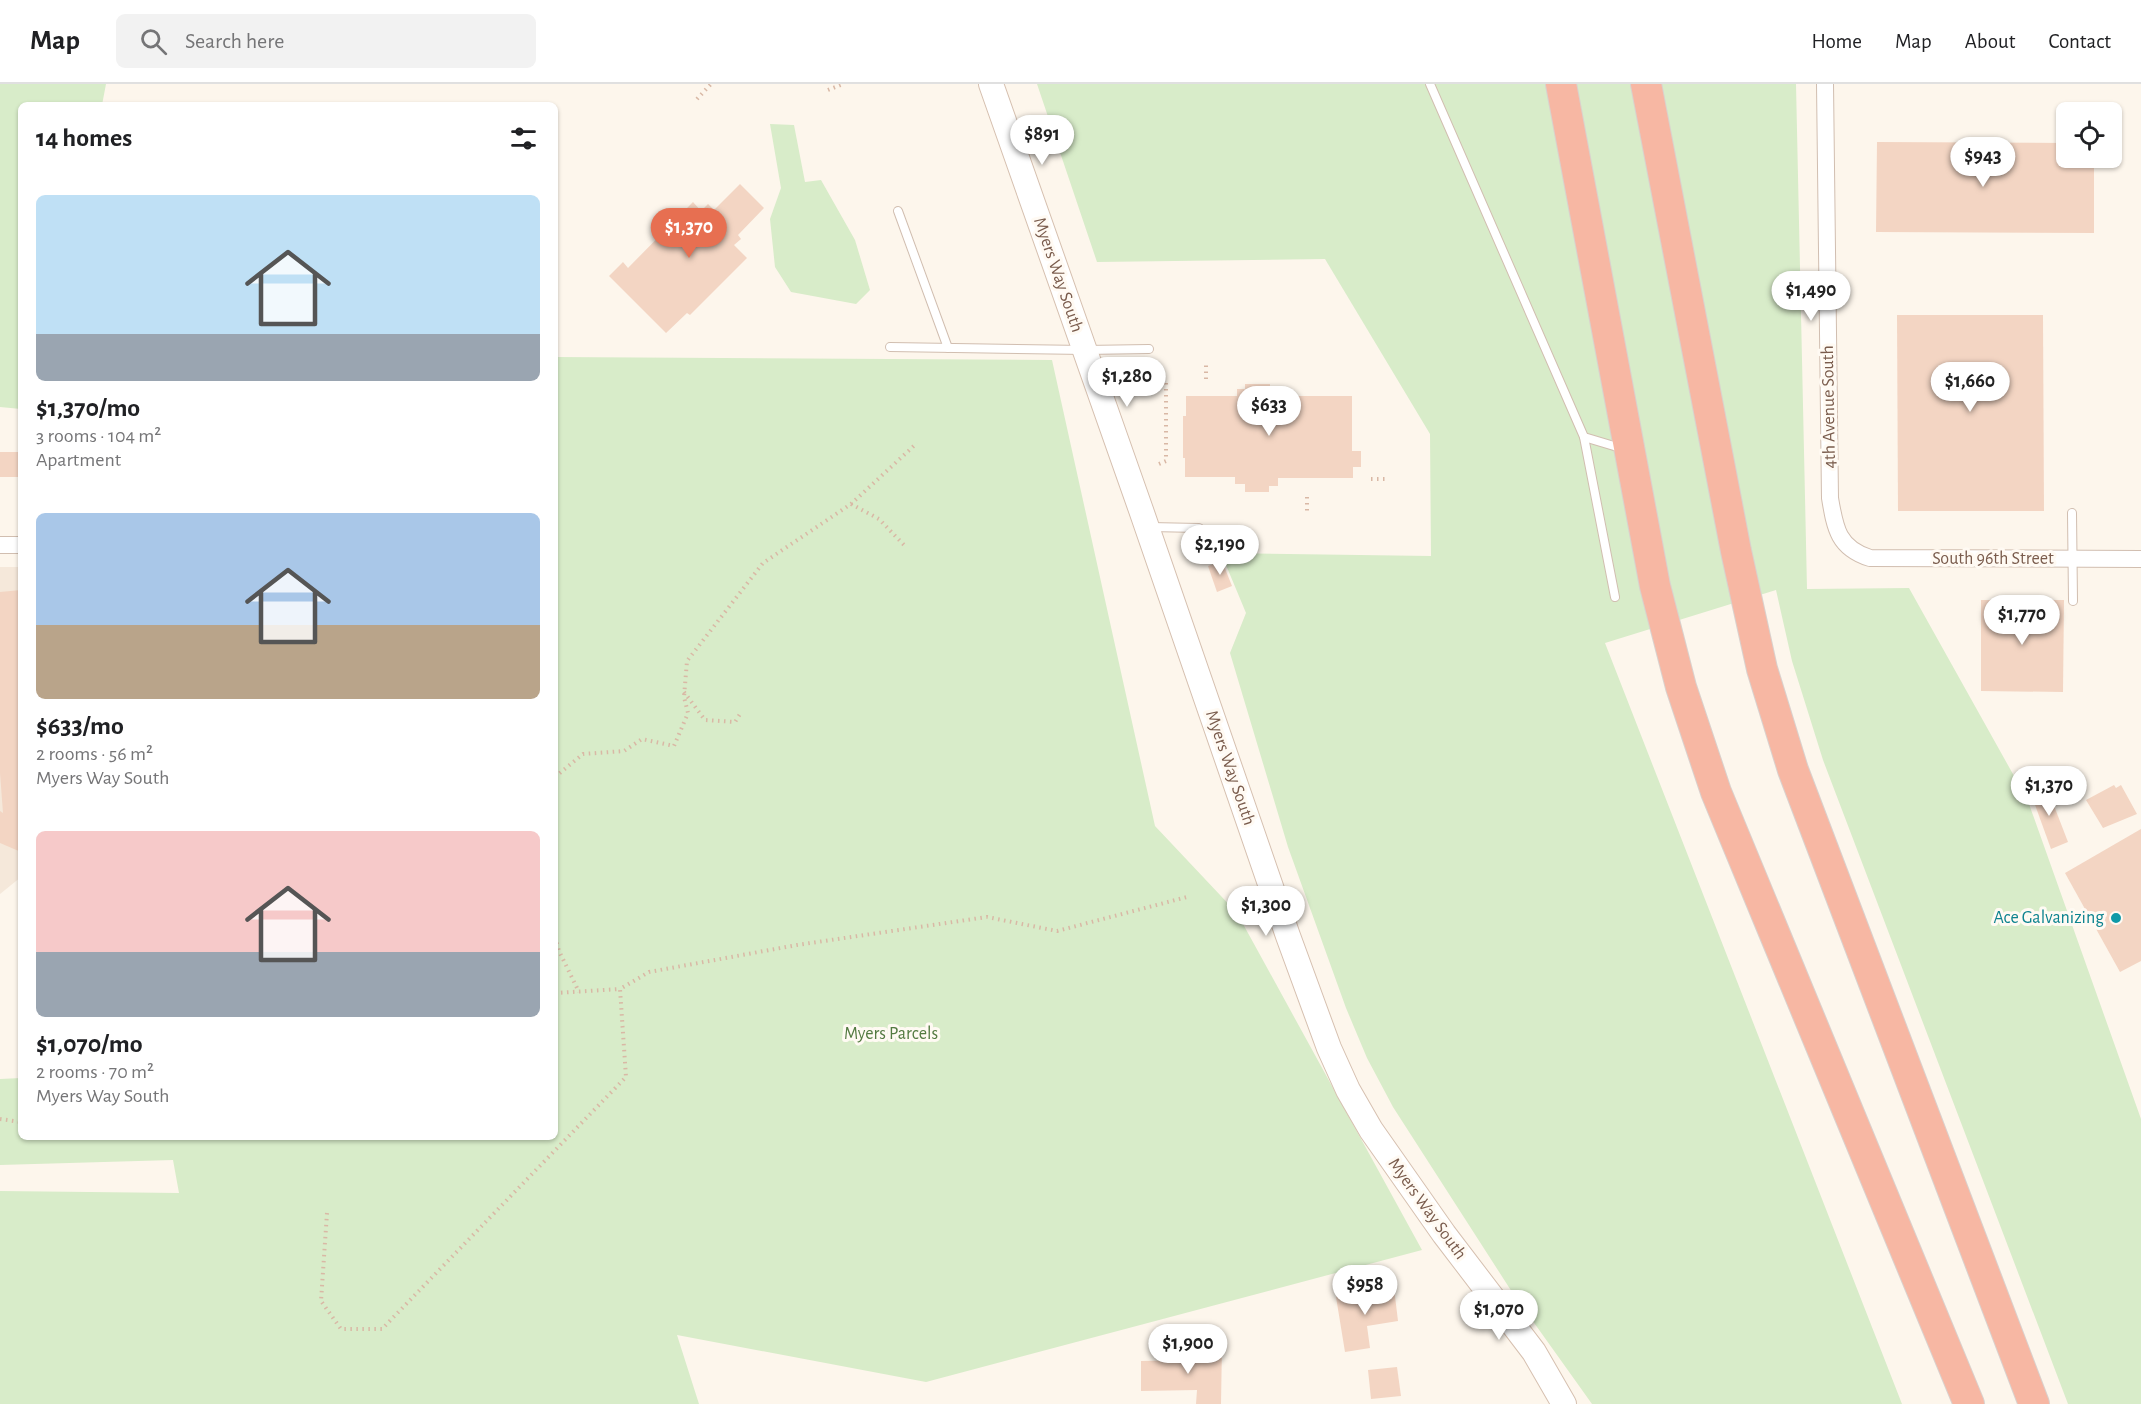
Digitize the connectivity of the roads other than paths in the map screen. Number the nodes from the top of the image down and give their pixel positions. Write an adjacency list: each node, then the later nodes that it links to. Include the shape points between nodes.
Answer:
1 (991, 84): 10 (main road, Myers Way South)
2 (1430, 84): 11 (lane)
3 (1561, 84): 12 (highway)
4 (1646, 84): 25 (highway, via 1762,669 1793,770)
5 (1825, 84): 18 (street, 4th Avenue South, via 1830,498 1837,531)
6 (898, 211): 8 (lane)
7 (890, 347): 8 (lane)
8 (948, 348): 10 (lane)
9 (1149, 349): 10 (lane)
10 (1084, 350): 14 (main road, Myers Way South)
11 (1584, 437): 12 (lane); 21 (lane)
12 (1630, 451): 24 (highway, via 1655,586 1716,792)
13 (2072, 513): 19 (lane)
14 (1147, 527): 15 (lane); 23 (main road, Myers Way South, via 1288,936 1348,1090 1371,1130 1444,1233 1534,1352)
15 (1199, 528)
16 (18, 544): 17 (street)
17 (0, 545)
18 (1847, 547): 19 (street, South 96th Street, via 1870,558)
19 (2073, 559): 20 (street, South 96th Street); 22 (lane)
20 (2141, 559)
21 (1615, 597)
22 (2073, 600)
23 (1564, 1404)
24 (1969, 1404)
25 (2034, 1404)

